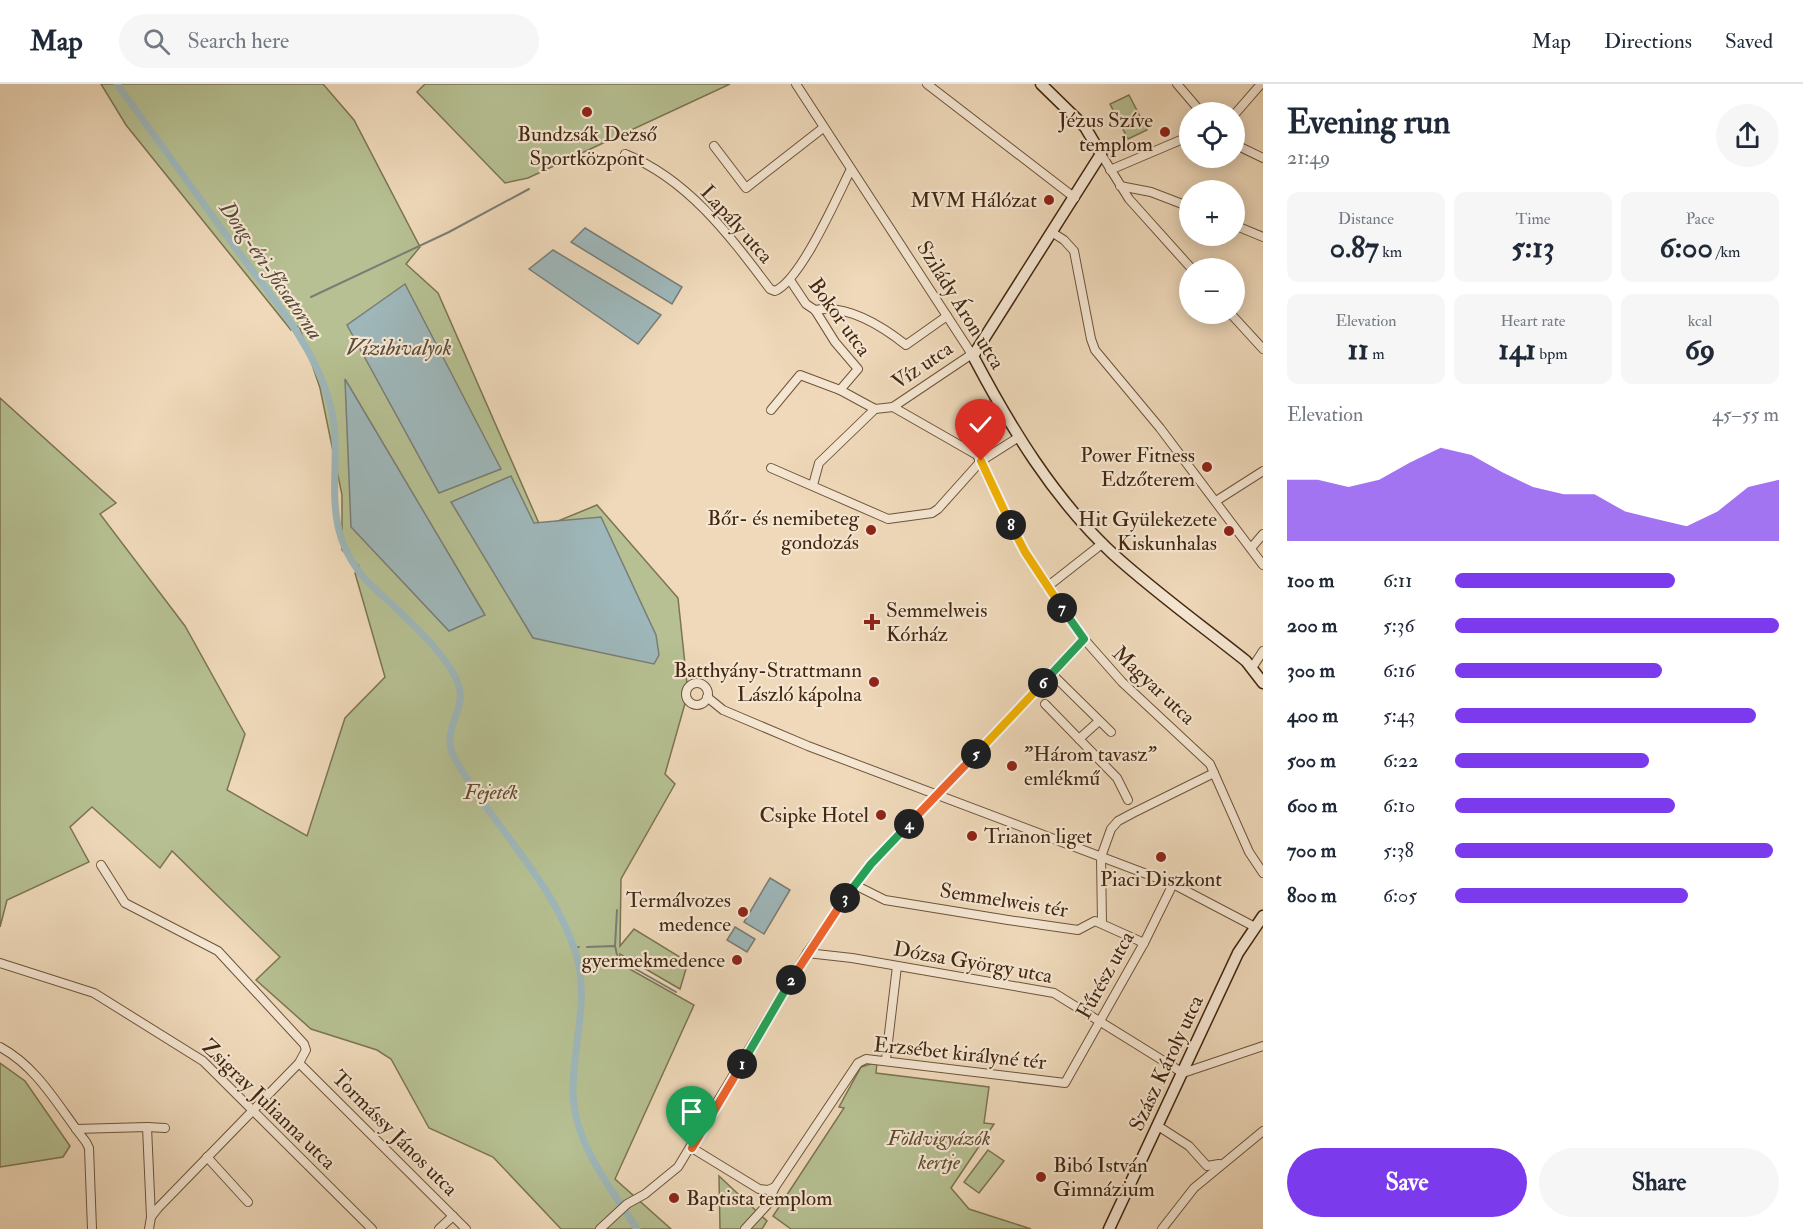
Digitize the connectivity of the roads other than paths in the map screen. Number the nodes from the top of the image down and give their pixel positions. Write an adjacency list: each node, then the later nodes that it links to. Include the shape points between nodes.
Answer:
1 (796, 84): 8 (street, Szilády Áron utca)
2 (927, 84): 18 (street)
3 (1041, 84): 12 (street, via 1085,127)
4 (1177, 84): 6 (street)
5 (1261, 84): 7 (street)
6 (1192, 102)
7 (1245, 102)
8 (823, 128): 10 (street, via 746,189); 15 (street, Szilády Áron utca)
9 (1179, 141): 16 (street)
10 (714, 146)
11 (1245, 149): 14 (street)
12 (1101, 153): 16 (street); 18 (street)
13 (625, 154): 24 (street, Lapály utca, via 646,163 708,212 770,289 778,290)
14 (1263, 158)
15 (851, 170): 24 (street); 26 (street, Szilády Áron utca)
16 (1110, 170): 17 (street)
17 (1120, 186): 19 (street); 23 (street)
18 (1074, 198): 21 (street)
19 (1179, 203)
20 (1245, 230): 22 (street)
21 (1053, 233): 29 (street); 39 (street, via 1074,251 1095,350)
22 (1263, 237)
23 (1182, 258)
24 (790, 280): 25 (street, Bokor utca, via 806,304)
25 (815, 310): 26 (street, via 840,309 906,345); 30 (street, Bokor utca, via 835,342 858,366)
26 (947, 316): 29 (street, Szilády Áron utca)
27 (1242, 324): 28 (street)
28 (1261, 342)
29 (973, 355): 31 (street, Víz utca); 34 (street, Szilády Áron utca)
30 (840, 390): 32 (street); 33 (street, via 800,375)
31 (893, 407): 32 (street); 35 (street, via 974,452)
32 (875, 409): 38 (street, Víz utca, via 819,463)
33 (771, 410)
34 (1019, 437): 35 (street); 41 (street, Szilády Áron utca, via 1054,488)
35 (981, 461): 38 (street, via 932,513 888,519); 44 (street, Magyar utca, via 1025,552)
36 (771, 468): 38 (street)
37 (1263, 471): 39 (street)
38 (813, 485)
39 (1216, 501): 42 (street)
40 (1263, 534): 42 (street)
41 (1103, 543): 44 (street); 47 (street, Szilády Áron utca)
42 (1252, 547): 43 (street)
43 (1263, 564)
44 (1047, 587): 45 (street, Magyar utca)
45 (1084, 639): 48 (street); 55 (street, Magyar utca, via 1122,682 1200,753)
46 (1263, 651): 47 (street)
47 (1252, 668): 49 (street, Szilády Áron utca)
48 (1052, 674): 52 (street); 56 (street)
49 (1263, 683)
50 (707, 697): 56 (street, via 723,710 753,724)
51 (1045, 704): 54 (street)
52 (1099, 721): 53 (street); 54 (street)
53 (1111, 732)
54 (1079, 739): 57 (street, via 1117,778)
55 (1214, 773): 58 (street, via 1118,821); 60 (street, Magyar utca)
56 (936, 795): 58 (street); 62 (street)
57 (1128, 800)
58 (1101, 857): 61 (street); 64 (street)
59 (101, 865): 74 (street, via 130,907 211,946 223,956 304,1044 306,1055)
60 (1263, 873)
61 (1173, 884): 65 (street); 66 (street, Fűrész utca)
62 (855, 885): 64 (street, Semmelweis tér, via 885,900 1078,930 1095,921); 67 (street)
63 (1263, 916): 65 (street, Szász Károly utca)
64 (1102, 923): 66 (street)
65 (1255, 927): 75 (street, Szász Károly utca, via 1238,953)
66 (1144, 943): 70 (street, Fűrész utca)
67 (807, 953): 69 (street, Dózsa György utca); 83 (street)
68 (0, 963): 77 (street, Zsigray Julianna utca, via 105,998 202,1061)
69 (897, 966): 70 (street, Dózsa György utca, via 1053,993); 73 (street)
70 (1100, 1020): 75 (street, Dózsa György utca); 76 (street, Fűrész utca)
71 (1263, 1046): 75 (street)
72 (0, 1047): 81 (street, via 14,1054 38,1077)
73 (886, 1059): 76 (street, Erzsébet királyné tér); 86 (street, Erzsébet királyné tér, via 858,1063)
74 (299, 1063): 77 (street); 89 (street, Tormássy János utca)
75 (1183, 1073): 78 (street, Szász Károly utca)
76 (1065, 1083)
77 (253, 1111): 84 (street); 92 (street, Zsigray Julianna utca)
78 (1158, 1126): 85 (street, via 1189,1146 1207,1166); 97 (street, Szász Károly utca)
79 (147, 1127): 80 (street); 81 (street); 88 (street)
80 (165, 1128)
81 (76, 1129): 90 (street, via 89,1148)
82 (1263, 1131): 85 (street)
83 (692, 1148): 86 (street, via 759,1189); 95 (street, via 668,1176 627,1204)
84 (207, 1157): 87 (street); 88 (street)
85 (1220, 1164): 98 (street, via 1194,1188)
86 (775, 1187): 96 (street, Erzsébet királyné tér, via 767,1205)
87 (248, 1202)
88 (151, 1216): 91 (street)
89 (453, 1216): 93 (street); 94 (street, Tormássy János utca)
90 (92, 1229)
91 (149, 1229)
92 (372, 1229)
93 (440, 1229)
94 (466, 1229)
95 (600, 1229)
96 (745, 1229)
97 (1109, 1229)
98 (1162, 1229)

